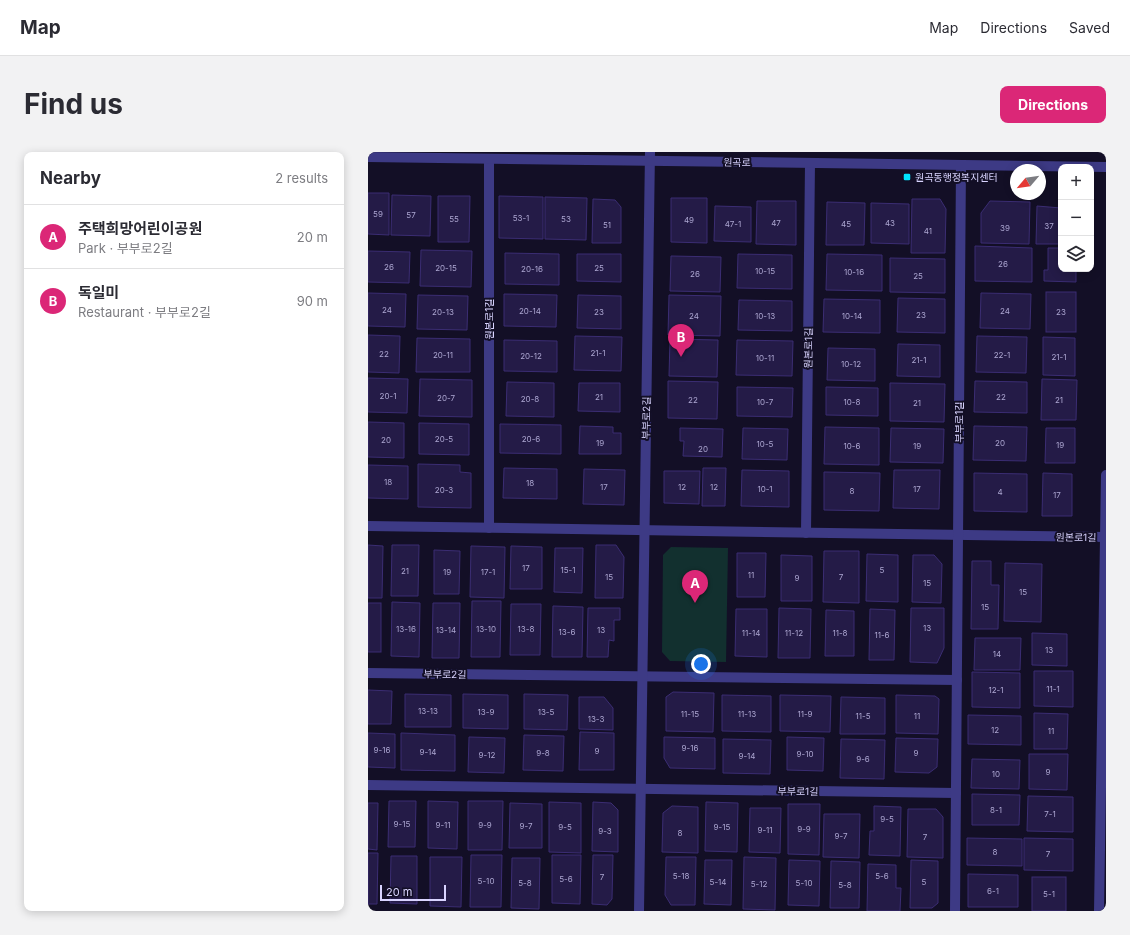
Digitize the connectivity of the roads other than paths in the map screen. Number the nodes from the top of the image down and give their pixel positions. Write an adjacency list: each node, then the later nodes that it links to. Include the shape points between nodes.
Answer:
1 (650, 156): 3 (street, 원곡로); 4 (street, 원곡로); 10 (street, 부부로2길)
2 (368, 157): 3 (street, 원곡로)
3 (489, 159): 9 (street, 원본로1길)
4 (810, 163): 5 (street, 원곡로); 11 (street, 원본로1길)
5 (961, 165): 6 (street, 원곡로); 12 (street, 부부로1길)
6 (1106, 167)
7 (1106, 475): 13 (street)
8 (368, 526): 9 (street, 원본로1길)
9 (489, 528): 10 (street, 원본로1길)
10 (644, 530): 11 (street, 원본로1길); 15 (street, 부부로2길)
11 (806, 533): 12 (street, 원본로1길)
12 (958, 535): 13 (street, 원본로1길); 16 (street, 부부로1길)
13 (1105, 537): 22 (street)
14 (368, 673): 15 (street, 부부로2길)
15 (642, 676): 16 (street); 18 (street, 부부로2길)
16 (957, 680): 19 (street, 부부로1길)
17 (368, 784): 18 (street)
18 (640, 788): 19 (street, 부부로1길); 20 (street, 부부로2길)
19 (956, 793): 21 (street, 부부로1길)
20 (639, 911)
21 (955, 911)
22 (1099, 911)

